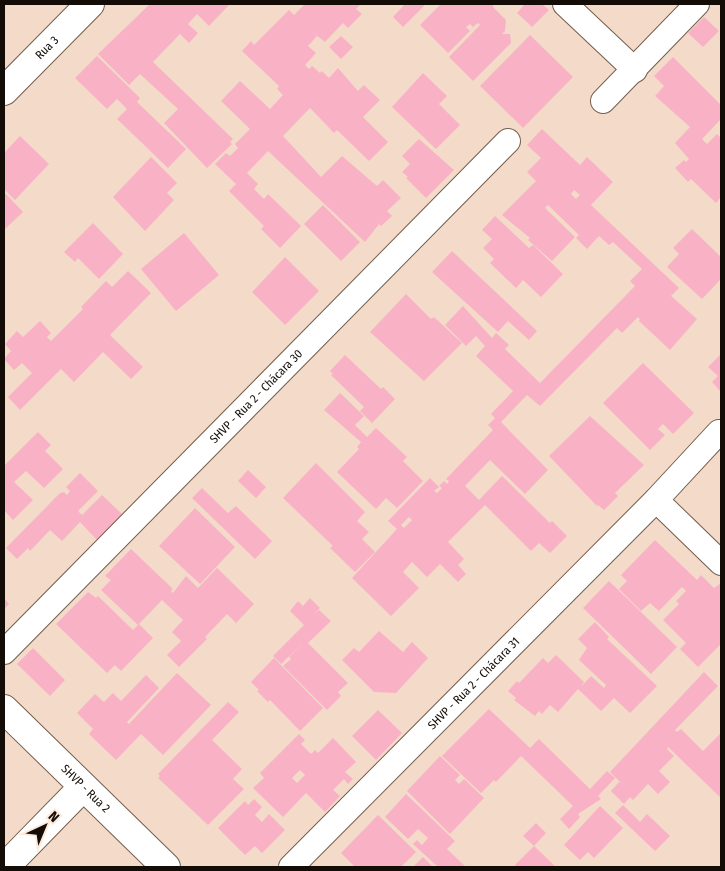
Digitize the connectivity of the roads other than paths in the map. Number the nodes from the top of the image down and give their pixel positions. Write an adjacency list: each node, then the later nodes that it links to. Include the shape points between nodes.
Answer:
1 (90, 4): 5 (street, Rua 3)
2 (565, 4): 4 (street)
3 (697, 4): 4 (street)
4 (635, 70): 6 (street)
5 (4, 91)
6 (603, 101)
7 (508, 141): 11 (street, SHVP - Rua 2 - Chácara 30)
8 (719, 432): 9 (street, SHVP - Rua 2 - Chácara 31)
9 (656, 500): 10 (street); 16 (street, SHVP - Rua 2 - Chácara 31)
10 (721, 564)
11 (4, 652)
12 (4, 709): 13 (street, SHVP - Rua 2)
13 (83, 787): 14 (street); 15 (street, SHVP - Rua 2)
14 (5, 867)
15 (166, 867)
16 (291, 867)

